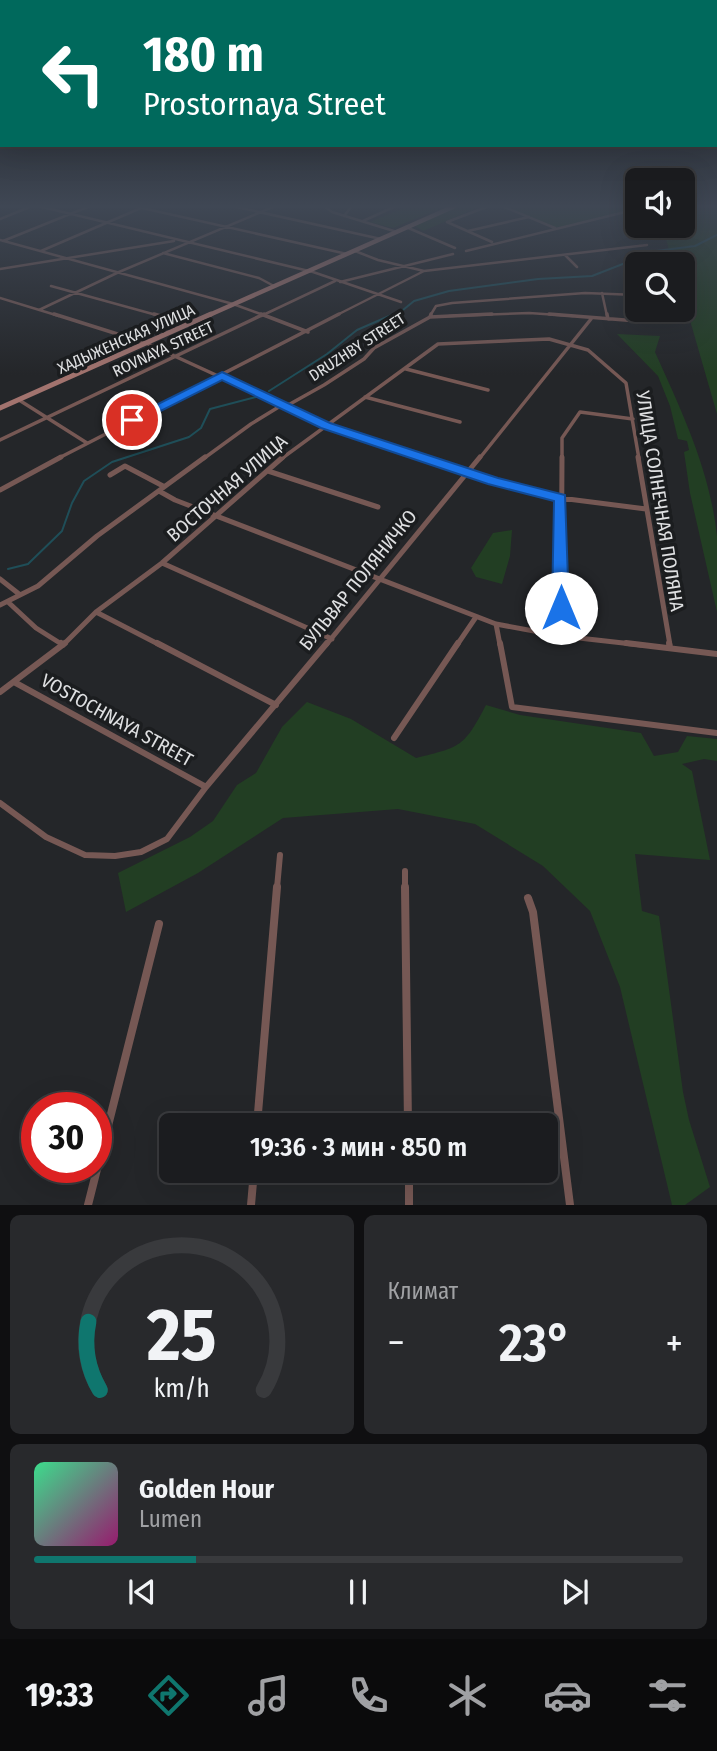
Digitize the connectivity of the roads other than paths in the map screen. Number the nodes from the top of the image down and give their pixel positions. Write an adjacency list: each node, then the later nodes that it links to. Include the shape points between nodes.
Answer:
1 (44, 262): 13 (street)
2 (78, 262): 15 (street)
3 (142, 262): 15 (street)
4 (198, 262): 19 (street)
5 (268, 262): 16 (street)
6 (328, 262): 16 (main road, ХАДЫЖЕНСКАЯ УЛИЦА)
7 (389, 262): 11 (street)
8 (417, 262): 11 (street, ROVNAYA STREET)
9 (496, 262): 14 (street)
10 (572, 262): 12 (street)
11 (400, 266): 14 (street); 17 (street, ROVNAYA STREET)
12 (577, 267)
13 (0, 269)
14 (424, 271): 23 (street)
15 (119, 272): 20 (street); 26 (street)
16 (306, 272): 17 (street); 19 (main road, ХАДЫЖЕНСКАЯ УЛИЦА)
17 (338, 281): 23 (street); 28 (street, ROVNAYA STREET)
18 (51, 286): 20 (street)
19 (274, 286): 26 (main road, ХАДЫЖЕНСКАЯ УЛИЦА)
20 (76, 292): 27 (street); 33 (street)
21 (602, 293): 22 (street); 29 (street, via 452,303 436,306); 31 (street)
22 (625, 294)
23 (382, 295): 25 (street); 34 (street)
24 (0, 298): 27 (street)
25 (401, 302)
26 (233, 304): 28 (street); 33 (main road, ХАДЫЖЕНСКАЯ УЛИЦА)
27 (39, 310): 35 (street)
28 (263, 315): 34 (street); 37 (street, ROVNAYA STREET)
29 (430, 317): 30 (street, DRUZHBY STREET, via 529,313); 43 (street, DRUZHBY STREET, via 373,348 324,385)
30 (591, 319): 31 (street, DRUZHBY STREET); 36 (street, БУЛЬВАР ПОЛЯНИЧКО)
31 (608, 319): 32 (street, DRUZHBY STREET)
32 (625, 320)
33 (188, 324): 35 (main road, ХАДЫЖЕНСКАЯ УЛИЦА)
34 (307, 332): 39 (street)
35 (146, 343): 37 (street); 42 (main road, ХАДЫЖЕНСКАЯ УЛИЦА)
36 (572, 345): 38 (street, ВОСТОЧНАЯ УЛИЦА, via 538,338 438,344); 46 (street, УЛИЦА СОЛНЕЧНАЯ ПОЛЯНА, via 588,350 626,383); 52 (street, БУЛЬВАР ПОЛЯНИЧКО)
37 (178, 356): 39 (street); 45 (street, ROVNAYA STREET)
38 (406, 369): 40 (street); 41 (street, ВОСТОЧНАЯ УЛИЦА)
39 (222, 376): 43 (street); 50 (street)
40 (488, 390)
41 (365, 397): 47 (street); 48 (street, ВОСТОЧНАЯ УЛИЦА)
42 (19, 400): 44 (main road, ХАДЫЖЕНСКАЯ УЛИЦА); 45 (street)
43 (282, 405): 48 (street); 54 (street, DRUZHBY STREET)
44 (0, 408)
45 (49, 417): 49 (street, ROVNAYA STREET); 50 (street)
46 (633, 419): 56 (street, via 580,412 562,438); 58 (street, УЛИЦА СОЛНЕЧНАЯ ПОЛЯНА)
47 (460, 422)
48 (325, 425): 51 (street, ВОСТОЧНАЯ УЛИЦА); 52 (street)
49 (0, 440)
50 (87, 443): 55 (street)
51 (268, 471): 57 (street); 59 (street, ВОСТОЧНАЯ УЛИЦА)
52 (466, 472): 56 (street); 62 (street, БУЛЬВАР ПОЛЯНИЧКО)
53 (110, 475): 54 (street, via 125,466)
54 (161, 488): 59 (street, via 175,500); 63 (street, DRUZHBY STREET, via 38,586)
55 (0, 490)
56 (561, 498): 58 (street); 69 (street)
57 (378, 507)
58 (646, 509): 72 (street, УЛИЦА СОЛНЕЧНАЯ ПОЛЯНА)
59 (216, 515): 60 (street, ВОСТОЧНАЯ УЛИЦА); 62 (street)
60 (162, 563): 66 (street, ВОСТОЧНАЯ УЛИЦА); 70 (street)
61 (0, 579): 63 (street)
62 (382, 579): 67 (street); 70 (street, БУЛЬВАР ПОЛЯНИЧКО)
63 (19, 594): 64 (street, DRUZHBY STREET)
64 (8, 602): 65 (street, DRUZHBY STREET); 71 (street)
65 (0, 605)
66 (96, 612): 71 (street, ВОСТОЧНАЯ УЛИЦА); 76 (street)
67 (475, 617): 68 (street); 78 (street)
68 (496, 624): 69 (street); 77 (street, via 512,707)
69 (561, 636): 72 (street)
70 (332, 639): 76 (street, БУЛЬВАР ПОЛЯНИЧКО)
71 (63, 645): 74 (street, ВОСТОЧНАЯ УЛИЦА)
72 (670, 648): 73 (street)
73 (717, 654)
74 (14, 682): 75 (street, ВОСТОЧНАЯ УЛИЦА); 79 (street, VOSTOCHNAYA STREET)
75 (0, 692)
76 (276, 705): 79 (street, БУЛЬВАР ПОЛЯНИЧКО)
77 (717, 733)
78 (394, 738)
79 (206, 787): 80 (street, БУЛЬВАР ПОЛЯНИЧКО, via 167,839 141,852 115,856 85,855 46,837)
80 (0, 803)
81 (280, 855): 85 (street)
82 (405, 871): 86 (street)
83 (528, 898): 92 (street)
84 (159, 924): 89 (street)
85 (258, 1113)
86 (408, 1113)
87 (253, 1183): 90 (street)
88 (409, 1183): 91 (street)
89 (88, 1205)
90 (251, 1205)
91 (409, 1205)
92 (570, 1205)

